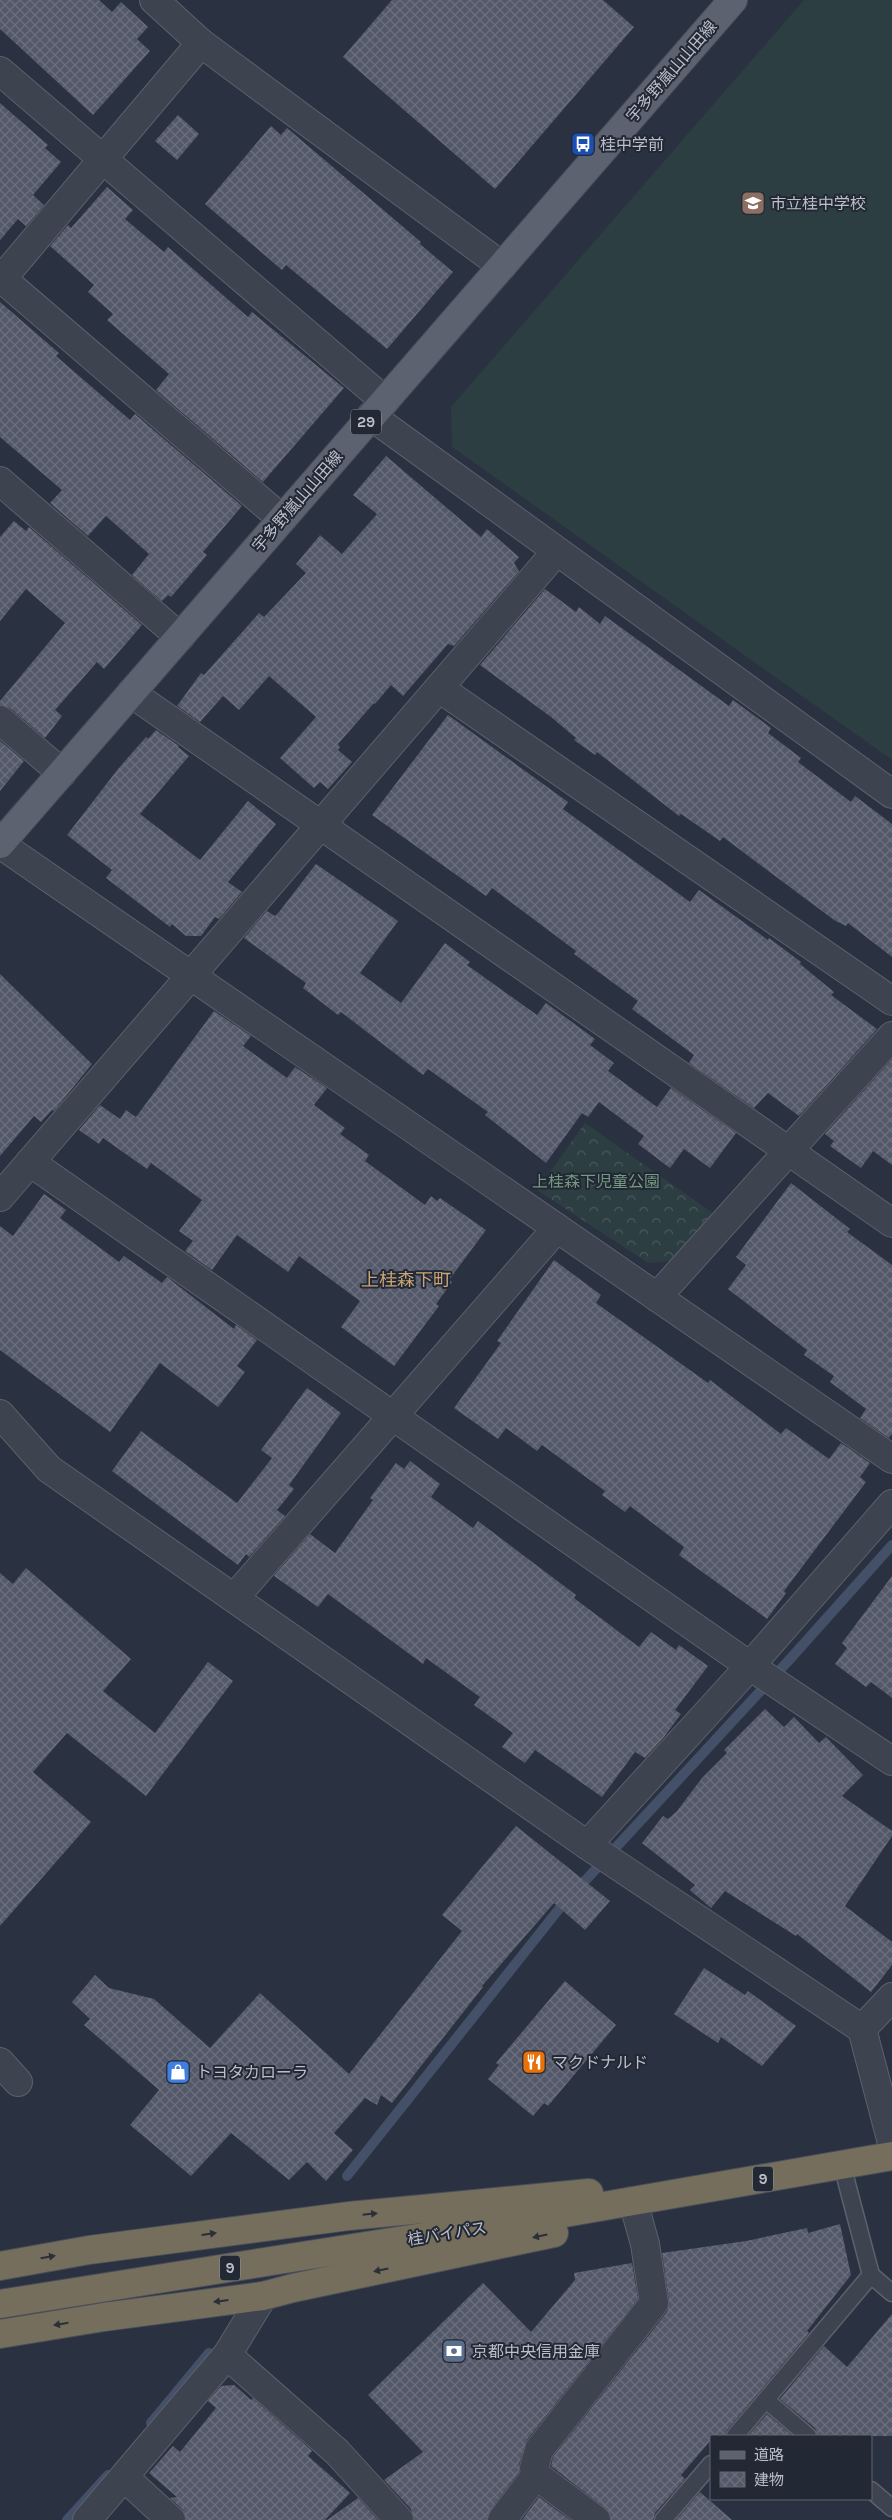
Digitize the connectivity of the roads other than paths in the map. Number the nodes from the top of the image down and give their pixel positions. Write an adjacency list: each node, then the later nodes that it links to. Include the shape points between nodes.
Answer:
1 (154, 0): 3 (street)
2 (733, 0): 6 (main road, 宇多野嵐山山田線 / 29)
3 (201, 42): 5 (street); 6 (street)
4 (0, 71): 5 (street)
5 (103, 159): 7 (street); 8 (street)
6 (502, 266): 8 (main road, 宇多野嵐山山田線 / 29)
7 (1, 279): 10 (street)
8 (378, 409): 10 (main road, 宇多野嵐山山田線 / 29); 11 (street)
9 (0, 481): 12 (street)
10 (282, 519): 12 (main road, 宇多野嵐山山田線 / 29)
11 (556, 552): 13 (street); 17 (street)
12 (180, 636): 14 (main road, 宇多野嵐山山田線 / 29)
13 (439, 688): 18 (street); 21 (street)
14 (131, 693): 16 (main road, 宇多野嵐山山田線 / 29); 18 (street)
15 (0, 720): 16 (street)
16 (62, 773): 19 (main road, 宇多野嵐山山田線 / 29)
17 (892, 794)
18 (320, 826): 20 (street); 23 (street)
19 (0, 844): 20 (street)
20 (191, 976): 24 (street); 27 (street)
21 (892, 1001)
22 (892, 1036): 23 (street)
23 (789, 1152): 26 (street); 28 (street)
24 (30, 1162): 25 (street); 30 (street)
25 (0, 1198)
26 (892, 1223)
27 (557, 1228): 28 (street); 30 (street)
28 (657, 1297): 31 (street)
29 (0, 1414): 33 (street, via 49,1469)
30 (392, 1416): 33 (street); 34 (street)
31 (892, 1459)
32 (892, 1504): 34 (street)
33 (234, 1598): 36 (street)
34 (750, 1666): 35 (street); 36 (street)
35 (892, 1761)
36 (587, 1845): 38 (street)
37 (892, 1996): 38 (street)
38 (862, 2029): 41 (street)
39 (0, 2062): 40 (street)
40 (18, 2082)
41 (892, 2143)
42 (892, 2156): 43 (highway, 桂バイパス / 9)
43 (842, 2165): 44 (highway, 桂バイパス / 9); 46 (lane)
44 (633, 2201): 45 (highway, one-way to 44, via 99,2249 433,2207 588,2193); 48 (highway, one-way to 48, via 599,2223); 49 (highway, 桂バイパス / 9); 56 (street, via 645,2244 654,2303 540,2450 534,2468)
45 (0, 2266)
46 (871, 2275): 47 (lane); 52 (lane)
47 (892, 2293)
48 (263, 2296): 50 (highway, one-way to 50); 51 (street)
49 (0, 2304)
50 (0, 2334)
51 (227, 2355): 57 (street); 62 (street, via 337,2452)
52 (766, 2400): 53 (lane); 54 (lane)
53 (736, 2435)
54 (807, 2435)
55 (710, 2465): 65 (lane)
56 (536, 2475): 63 (street); 64 (street)
57 (124, 2477): 60 (street); 61 (street)
58 (872, 2491): 59 (lane)
59 (892, 2508)
60 (87, 2520)
61 (171, 2520)
62 (399, 2520)
63 (502, 2520)
64 (596, 2520)
65 (663, 2520)

